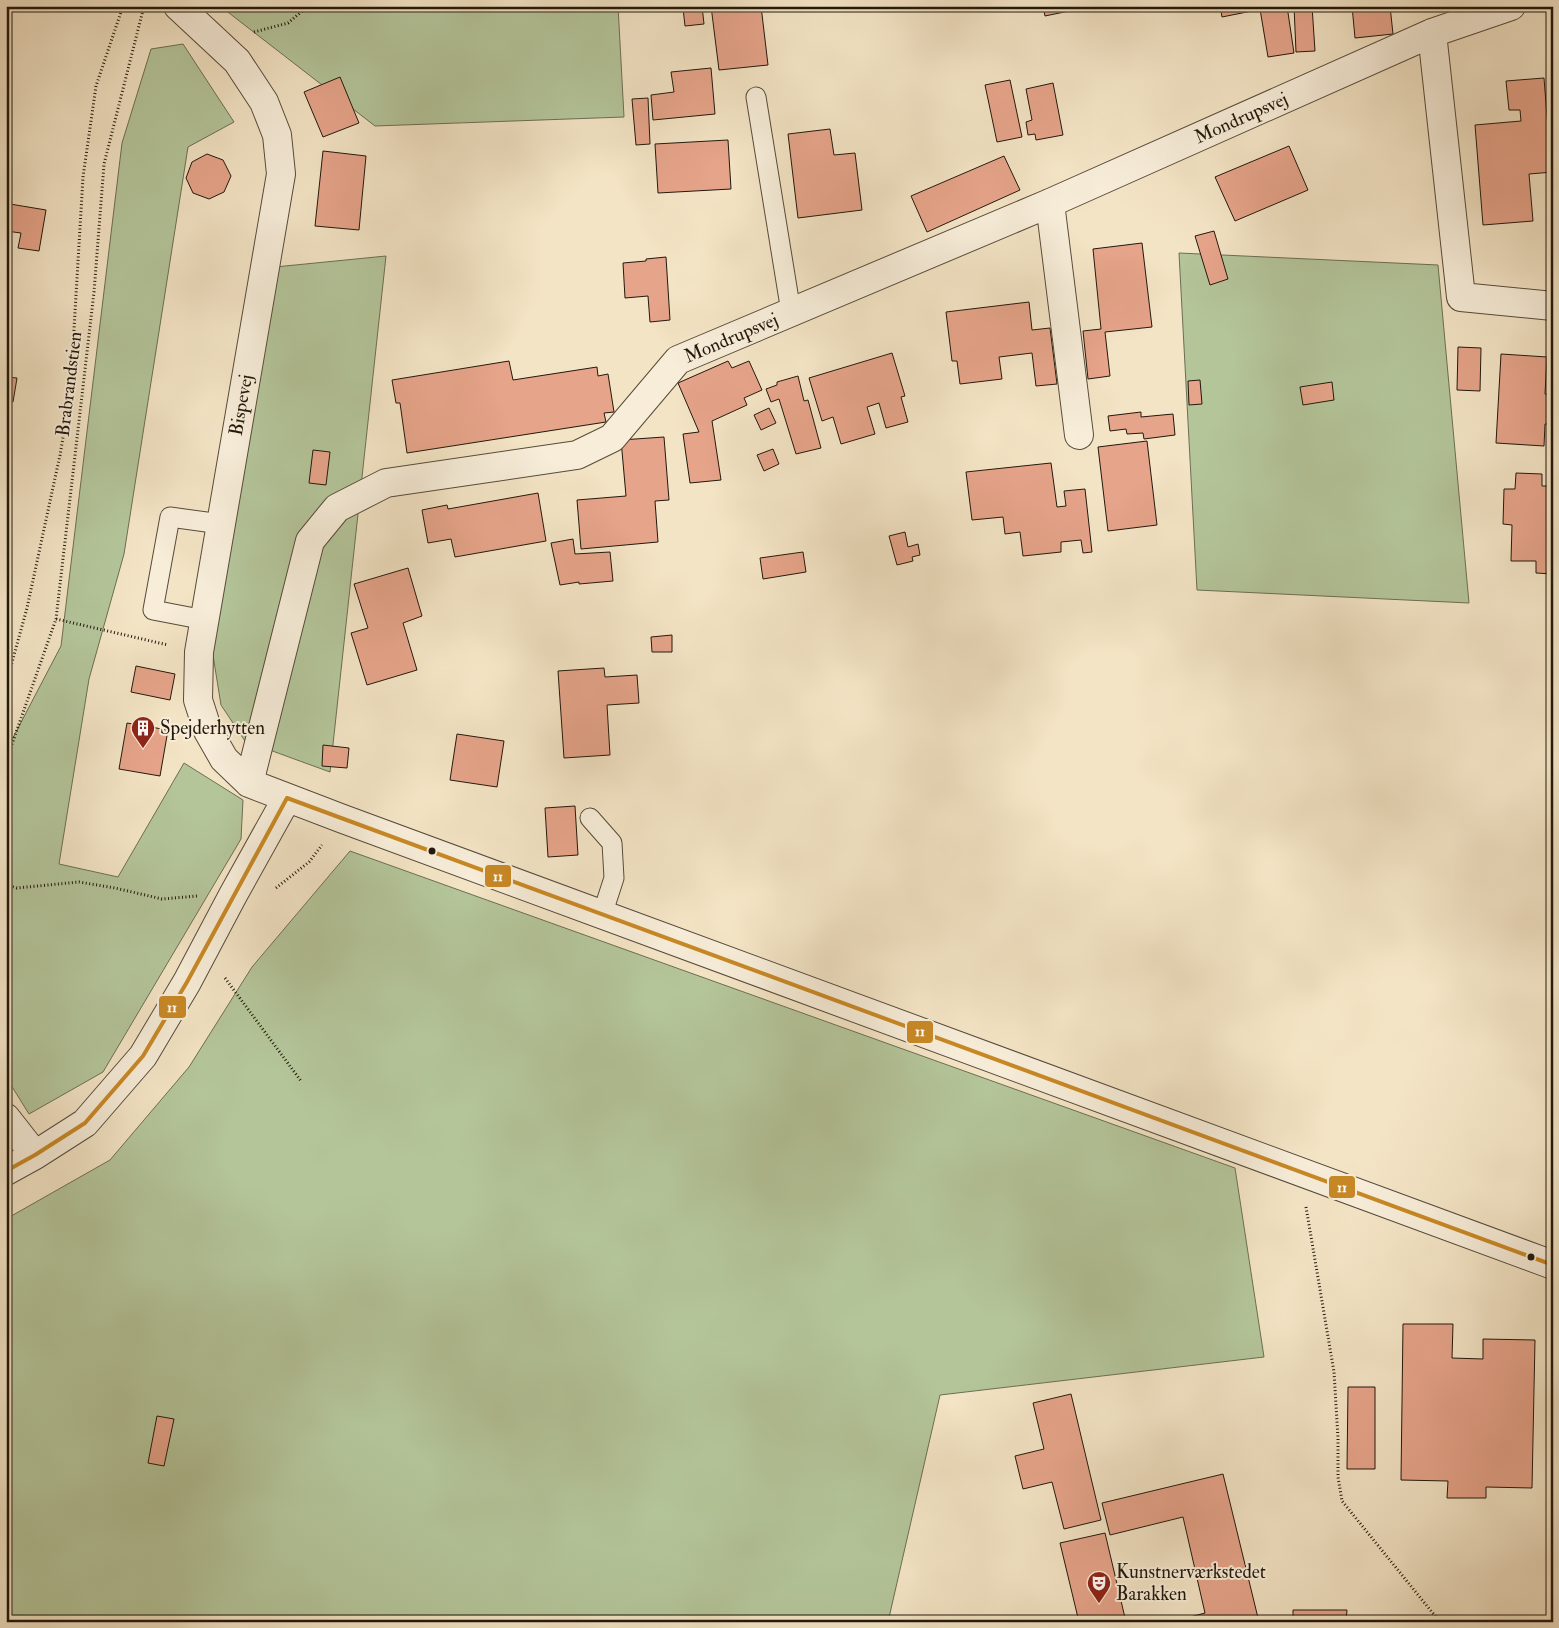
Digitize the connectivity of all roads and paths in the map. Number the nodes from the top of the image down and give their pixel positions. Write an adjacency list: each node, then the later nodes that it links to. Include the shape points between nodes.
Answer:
1 (123, 6): 17 (path, via 96,86 82,177 68,407 60,455 27,608)
2 (144, 6): 14 (path, Brabrandstien, via 104,164 94,292)
3 (178, 6): 13 (street, Bispevej, via 238,61 264,102 276,134 281,174)
4 (308, 6): 6 (path, via 288,23)
5 (1511, 6): 7 (street, Mondrupsvej)
6 (251, 33)
7 (1432, 33): 9 (street, Mondrupsvej); 10 (street, via 1462,297)
8 (756, 97): 11 (lane)
9 (1050, 203): 11 (street, Mondrupsvej); 12 (street)
10 (1553, 306)
11 (791, 312): 19 (street, Mondrupsvej, via 678,360 612,438 577,456 386,483 337,508 310,541)
12 (1079, 435)
13 (221, 524): 15 (street, Bispevej); 15 (lane, via 170,517 153,610)
14 (56, 619): 16 (path); 18 (path, Brabrandstien)
15 (205, 620): 16 (street, Bispevej)
16 (199, 652): 19 (street, Bispevej, via 198,700 208,731 224,759)
17 (6, 684)
18 (6, 761)
19 (249, 783): 20 (street, Bispevej)
20 (287, 798): 23 (street); 24 (street, Bispevej)
21 (590, 818): 24 (lane, via 612,843 614,878)
22 (6, 885): 23 (path, via 17,888 79,882 162,899)
23 (233, 895): 28 (street, via 187,982 142,1056 85,1123)
24 (602, 915): 30 (street, Bispevej)
25 (224, 976): 26 (path)
26 (301, 1081)
27 (6, 1118): 28 (street)
28 (35, 1156): 29 (street)
29 (6, 1171)
30 (1305, 1174): 31 (street, Bispevej); 32 (path, via 1306,1213 1334,1372 1338,1477 1342,1501)
31 (1553, 1265)
32 (1440, 1622)

